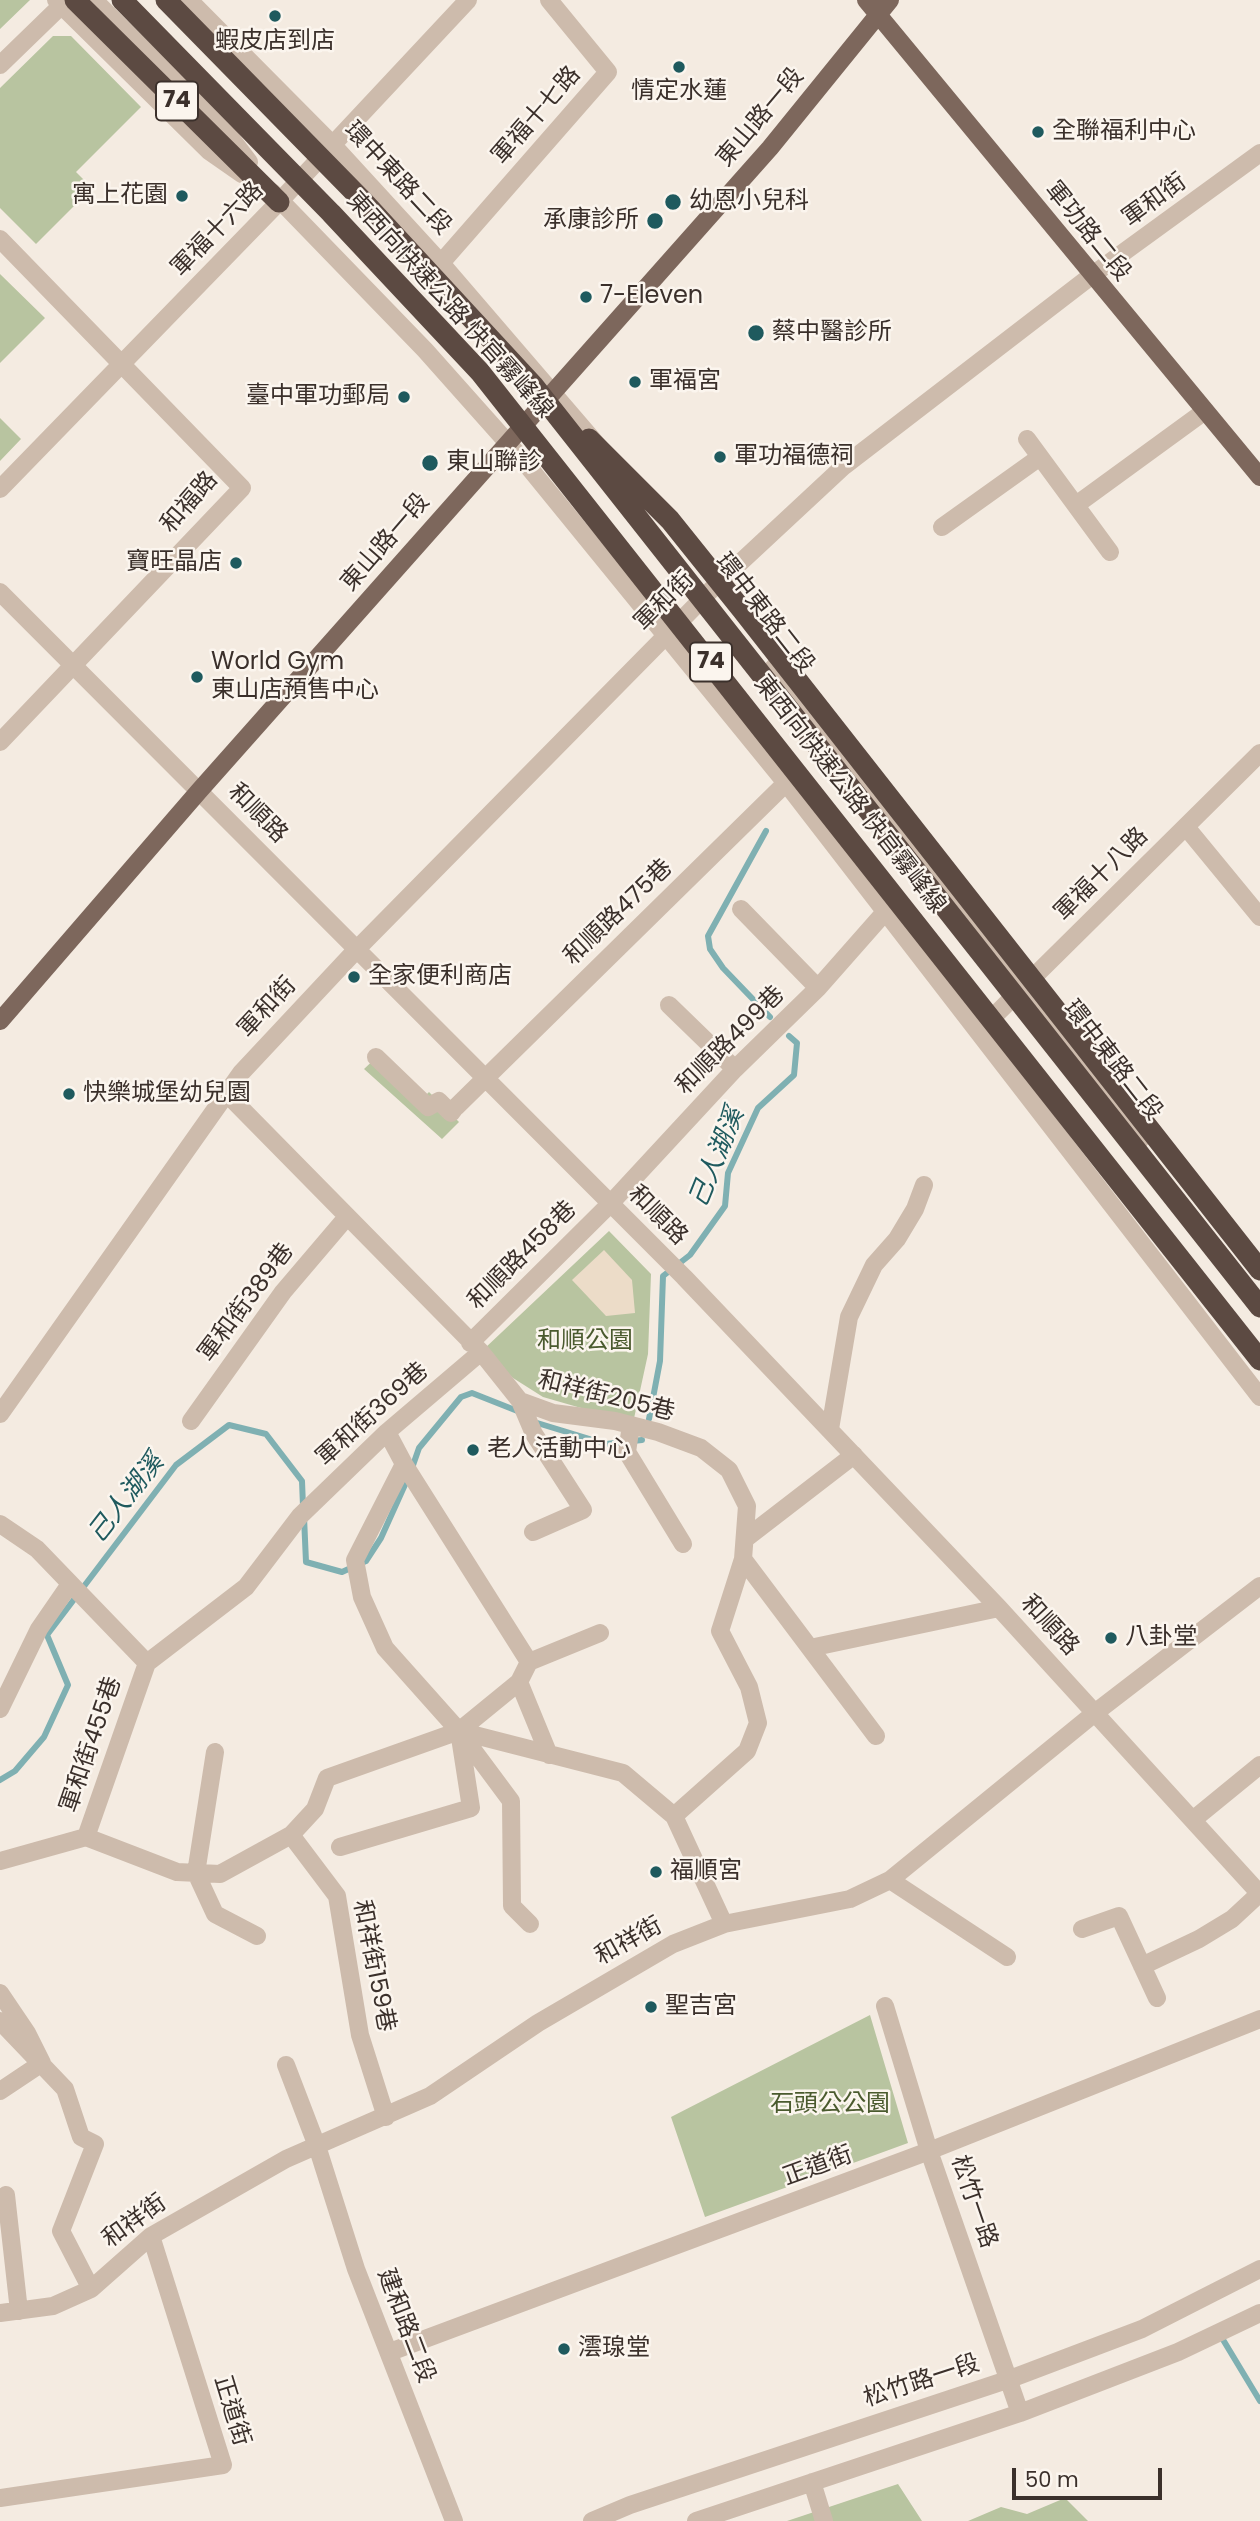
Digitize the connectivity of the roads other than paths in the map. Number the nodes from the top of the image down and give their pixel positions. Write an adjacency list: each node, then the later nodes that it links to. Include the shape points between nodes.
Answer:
1 (94, 0): 14 (street, via 227,133)
2 (122, 0): 59 (highway, 東西向快速公路 快官霧峰線 / 74, bridge, via 480,372)
3 (166, 0): 19 (highway, 東西向快速公路 快官霧峰線 / 74, bridge, via 364,202)
4 (189, 0): 12 (street, 環中東路二段)
5 (468, 0): 12 (street, 軍福十六路)
6 (548, 0): 16 (street, 軍福十七路, via 608,72)
7 (866, 0): 10 (main road, 軍功路二段)
8 (890, 0): 10 (main road, 東山路一段)
9 (65, 2): 11 (street); 14 (highway, 74)
10 (878, 15): 17 (main road, 軍功路二段); 20 (main road, 東山路一段, via 761,158)
11 (0, 65)
12 (332, 144): 14 (street, 軍福十六路); 16 (street, 環中東路二段)
13 (1260, 153): 17 (street, 軍和街)
14 (279, 202): 18 (street, 軍福十六路); 23 (street, via 425,350)
15 (0, 239): 18 (street, 和福路)
16 (441, 263): 20 (street, 環中東路二段)
17 (1091, 276): 21 (main road, 軍功路二段); 30 (street, 軍和街, via 844,466)
18 (123, 364): 26 (street, 軍福十六路); 33 (street, 和福路, via 242,488)
19 (533, 385): 55 (highway, 74, bridge, via 678,530); 57 (highway, 東西向快速公路 快官霧峰線 / 74, bridge)
20 (554, 393): 23 (main road, 東山路一段); 30 (street, 環中東路二段)
21 (1205, 411): 25 (main road, 軍功路二段); 27 (street)
22 (1027, 439): 24 (street)
23 (507, 443): 32 (street); 37 (main road, 東山路一段)
24 (1041, 457): 27 (street); 28 (street)
25 (1260, 477)
26 (0, 489)
27 (1076, 505): 29 (street)
28 (942, 527)
29 (1110, 552)
30 (714, 587): 32 (street, 軍和街); 43 (street, 環中東路二段)
31 (0, 592): 33 (street, 和順路)
32 (665, 636): 36 (street); 42 (street, 軍和街)
33 (71, 666): 34 (street, 和福路); 37 (street, 和順路)
34 (0, 742)
35 (1260, 753): 38 (street, 軍福十八路)
36 (786, 783): 40 (street); 50 (street, 和順路475巷)
37 (199, 791): 42 (street, 和順路); 46 (main road, 東山路一段)
38 (1186, 827): 41 (street); 43 (street, 軍福十八路)
39 (741, 909): 44 (street)
40 (885, 912): 44 (street, 和順路499巷); 47 (street)
41 (1260, 917)
42 (358, 948): 50 (street, 和順路); 51 (street, 軍和街)
43 (1023, 987): 47 (street, 軍福十八路); 56 (street, 環中東路二段)
44 (818, 988): 49 (street, 和順路499巷)
45 (669, 1005): 49 (street)
46 (0, 1021)
47 (978, 1032): 60 (street)
48 (376, 1057): 50 (street, 和順路475巷, via 428,1107 439,1101 451,1113)
49 (736, 1069): 53 (street, 和順路499巷)
50 (486, 1077): 53 (street, 和順路)
51 (226, 1093): 54 (street); 62 (street, 軍和街)
52 (924, 1185): 65 (street, via 915,1209 874,1265 849,1317)
53 (610, 1204): 58 (street, 和順路458巷); 65 (street, 和順路)
54 (346, 1218): 58 (street); 63 (street, 軍和街389巷, via 283,1292)
55 (1260, 1270)
56 (1260, 1291)
57 (1260, 1307)
58 (476, 1347): 61 (street, 和祥街205巷); 66 (street, 軍和街369巷)
59 (1260, 1360)
60 (1260, 1397)
61 (523, 1406): 64 (street, 和祥街205巷); 70 (street, via 534,1434 583,1510)
62 (0, 1414)
63 (191, 1421)
64 (630, 1426): 71 (street, 和祥街205巷, via 701,1448 729,1470 747,1506); 72 (street, via 627,1450)
65 (830, 1429): 67 (street, 和順路)
66 (387, 1432): 68 (street); 80 (street, 軍和街369巷, via 300,1516 246,1587)
67 (854, 1455): 71 (street); 76 (street, 和順路)
68 (409, 1471): 79 (street); 84 (street, via 355,1560 362,1597 385,1648)
69 (0, 1524): 75 (street, 軍和街455巷, via 37,1549)
70 (533, 1532)
71 (745, 1539): 73 (street, 和祥街205巷)
72 (683, 1544)
73 (743, 1559): 78 (street); 89 (street, 和祥街205巷, via 720,1631 748,1687 758,1723 747,1751)
74 (1260, 1586): 83 (street, 和祥街)
75 (80, 1595): 80 (street, 軍和街455巷); 82 (street, via 39,1629)
76 (999, 1608): 78 (street); 83 (street, 和順路)
77 (600, 1633): 79 (street)
78 (810, 1648): 85 (street)
79 (529, 1662): 81 (street)
80 (147, 1663): 92 (street, 軍和街455巷)
81 (519, 1682): 84 (street); 87 (street)
82 (0, 1709)
83 (1096, 1712): 90 (street, 和順路); 96 (street, 和祥街)
84 (459, 1731): 87 (street); 91 (street, via 327,1778 315,1809); 93 (street, via 471,1808); 98 (street, via 511,1801 512,1906)
85 (876, 1736)
86 (215, 1752): 95 (street)
87 (549, 1755): 89 (street, via 623,1773)
88 (1260, 1765): 90 (street)
89 (674, 1816): 99 (street)
90 (1194, 1819): 97 (street, 和順路)
91 (291, 1835): 95 (street, via 220,1874); 112 (street, 和祥街159巷, via 337,1896 360,2035)
92 (86, 1837): 94 (street); 95 (street, via 177,1872)
93 (340, 1847)
94 (0, 1861)
95 (196, 1873): 101 (street, via 215,1914)
96 (890, 1880): 99 (street, 和祥街, via 850,1899); 102 (street)
97 (1260, 1894): 103 (street, via 1232,1919)
98 (530, 1924)
99 (724, 1924): 112 (street, 和祥街, via 662,1951 538,2023 430,2096)
100 (1082, 1929): 103 (street, via 1119,1916)
101 (257, 1936)
102 (1007, 1956)
103 (1142, 1966): 105 (street)
104 (0, 1993): 109 (street)
105 (1157, 1998)
106 (885, 2006): 114 (street, 松竹一路)
107 (1260, 2019): 114 (street, 正道街)
108 (0, 2021): 109 (street)
109 (42, 2063): 111 (street); 118 (street, via 65,2089 81,2137 95,2144 61,2231)
110 (286, 2065): 113 (street, 建和路二段)
111 (0, 2091)
112 (386, 2117): 113 (street, 和祥街)
113 (317, 2146): 116 (street, 和祥街); 122 (street, 建和路二段, via 356,2269)
114 (929, 2151): 122 (street, 正道街); 123 (street, 松竹一路)
115 (6, 2195): 119 (street)
116 (150, 2236): 118 (street, 和祥街); 126 (street, 正道街, via 223,2465)
117 (1260, 2270): 123 (street, 松竹路一段, via 1142,2329)
118 (90, 2289): 119 (street, 和祥街, via 53,2305)
119 (19, 2311): 121 (street, 和祥街)
120 (1260, 2313): 124 (street, via 1142,2367)
121 (0, 2314)
122 (390, 2352): 127 (street, 建和路二段)
123 (1010, 2379): 124 (street, 松竹一路); 128 (street, 松竹路一段)
124 (1020, 2413): 125 (street)
125 (812, 2482): 129 (street); 130 (street)
126 (0, 2498)
127 (454, 2521)
128 (592, 2521)
129 (695, 2521)
130 (824, 2521)

